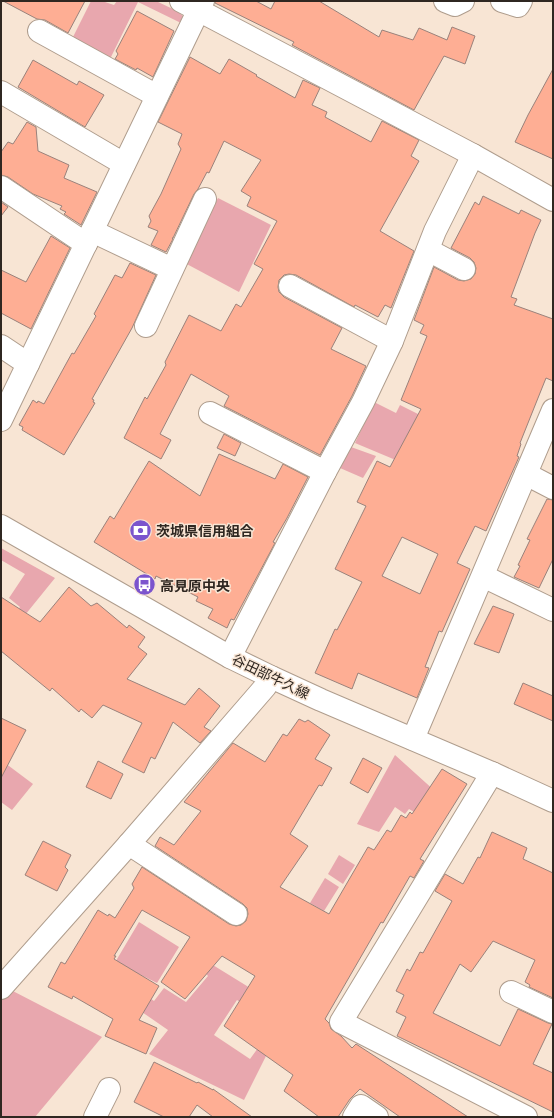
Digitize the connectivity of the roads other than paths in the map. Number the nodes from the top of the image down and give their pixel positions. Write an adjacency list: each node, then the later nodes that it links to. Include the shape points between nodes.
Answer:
1 (445, 1): 2 (street, via 455,5)
2 (463, 1)
3 (502, 1): 4 (street, via 518,6)
4 (521, 1)
5 (194, 4): 8 (street); 9 (street)
6 (39, 31): 8 (street)
7 (1, 92): 10 (street)
8 (157, 96): 10 (street)
9 (473, 155): 13 (street); 15 (street)
10 (124, 164): 14 (street)
11 (1, 187): 14 (street)
12 (205, 199): 16 (street)
13 (553, 200)
14 (89, 237): 16 (street); 22 (street)
15 (428, 250): 17 (street); 20 (street)
16 (172, 269): 19 (street)
17 (464, 269)
18 (290, 286): 20 (street)
19 (146, 326)
20 (392, 341): 26 (street)
21 (1, 346): 22 (street)
22 (28, 364): 25 (street)
23 (553, 410): 27 (street)
24 (210, 413): 26 (street)
25 (1, 420)
26 (325, 472): 32 (street)
27 (526, 474): 28 (street); 30 (street)
28 (553, 488)
29 (1, 526): 32 (street, 谷田部牛久線)
30 (483, 576): 31 (street); 34 (street)
31 (553, 610)
32 (230, 657): 33 (street, 谷田部牛久線)
33 (270, 677): 34 (street, 谷田部牛久線); 37 (street, via 265,687)
34 (413, 739): 35 (street, 谷田部牛久線)
35 (492, 773): 36 (street, 谷田部牛久線); 46 (street, via 341,1022)
36 (553, 801)
37 (129, 844): 38 (street); 39 (street)
38 (236, 914)
39 (1, 988)
40 (511, 992): 41 (street)
41 (553, 1012)
42 (109, 1089): 43 (street)
43 (95, 1117)
44 (354, 1117): 45 (street, via 361,1106)
45 (377, 1117)
46 (526, 1117)

